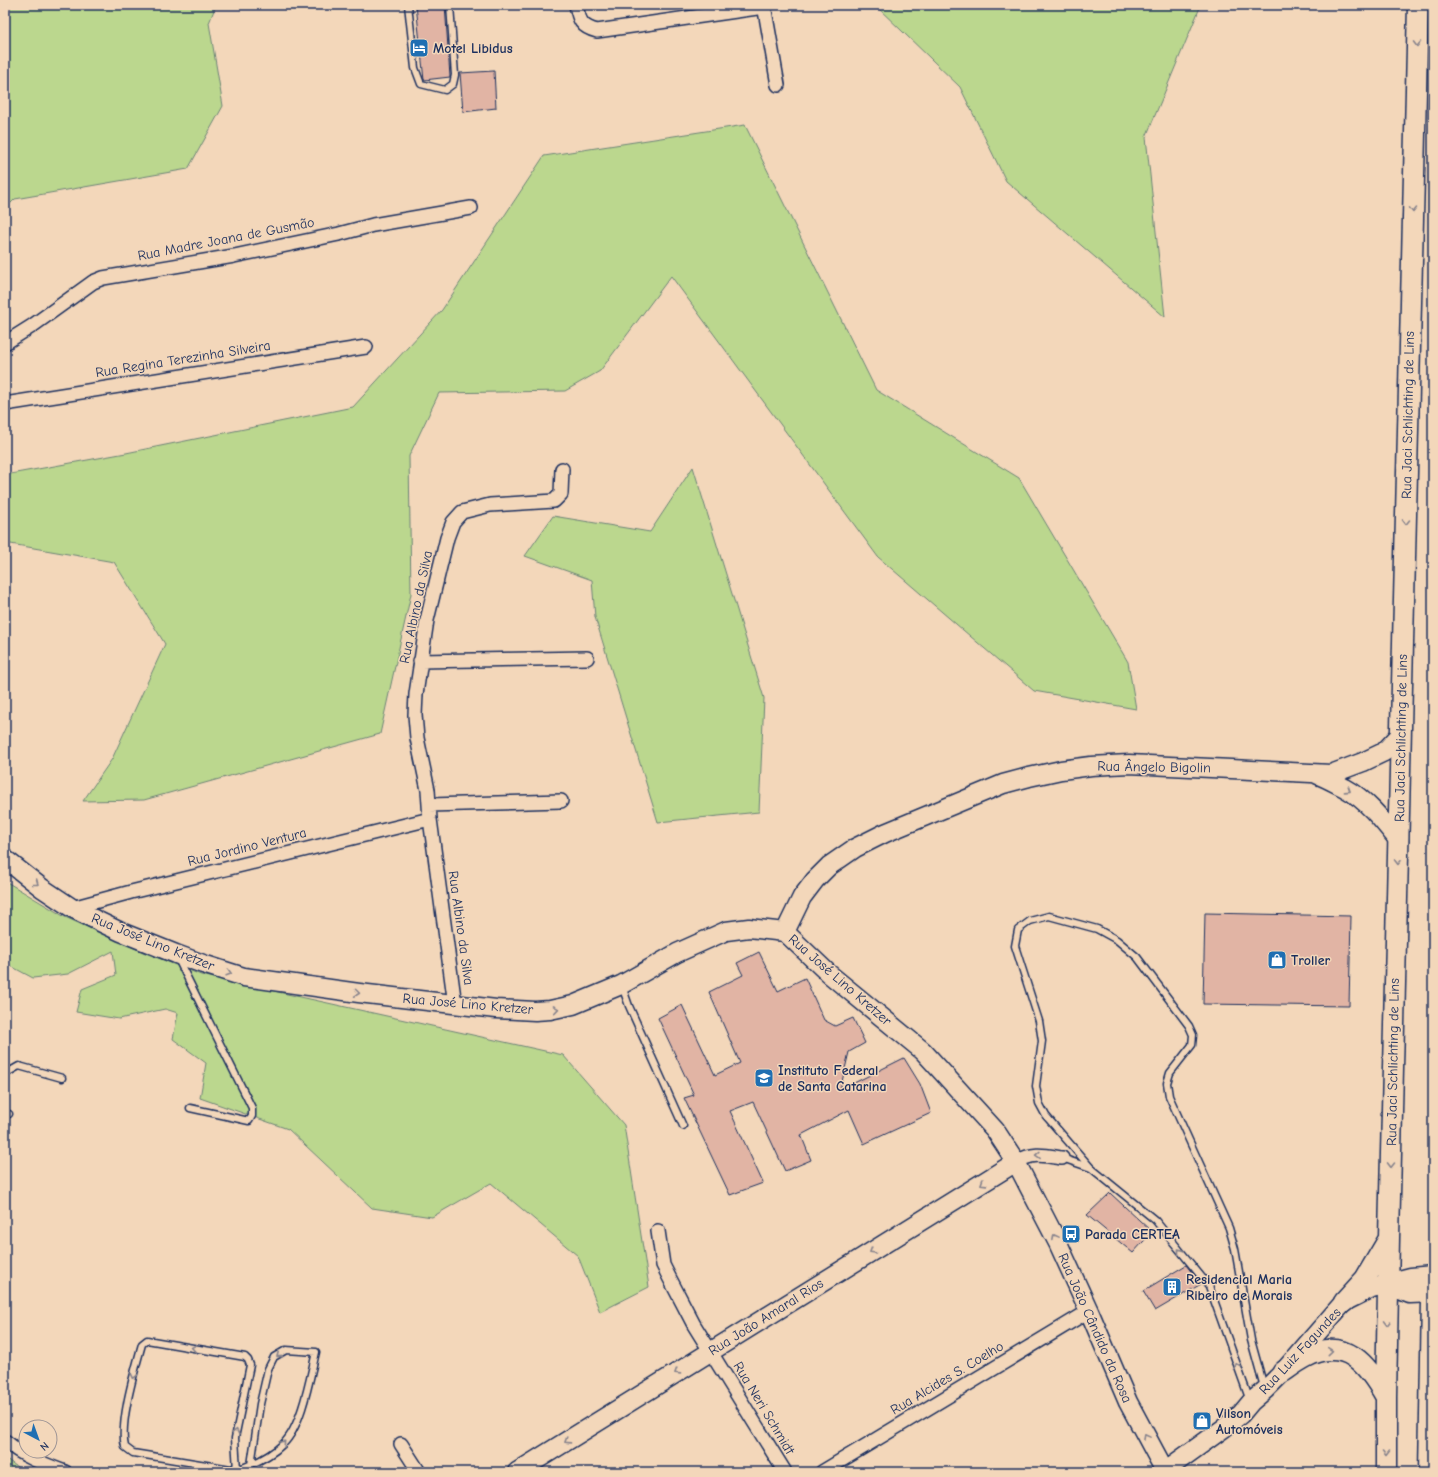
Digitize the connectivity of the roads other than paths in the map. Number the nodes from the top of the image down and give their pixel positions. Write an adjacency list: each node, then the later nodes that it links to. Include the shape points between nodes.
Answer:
1 (408, 5): 2 (lane, via 415,68 421,84 445,90 453,84 455,75)
2 (450, 5)
3 (576, 5): 5 (street, via 582,23 588,29 597,31)
4 (1418, 5): 14 (main road, Rua Jaci Schlichting de Lins, one-way to 14)
5 (764, 6): 6 (street)
6 (778, 85)
7 (471, 208): 8 (street, Rua Madre Joana de Gusmão, via 373,225 234,256 103,278 93,282)
8 (5, 343)
9 (366, 346): 10 (street, Rua Regina Terezinha Silveira)
10 (5, 404)
11 (562, 469): 13 (street, Rua Albino da Silva, via 561,494 554,501 490,505 462,512 453,522 427,620)
12 (587, 658): 13 (street)
13 (420, 661): 17 (street, Rua Albino da Silva, via 415,715)
14 (1401, 734): 15 (street, Rua Ângelo Bigolin, via 1384,752 1363,762 1331,774); 19 (main road, Rua Jaci Schlichting de Lins)
15 (1313, 773): 19 (street, one-way to 19, via 1346,788 1368,805); 22 (street, Rua Ângelo Bigolin, via 1129,764 1091,766 1023,778 885,833 855,848 829,866 815,880 802,897)
16 (561, 801): 17 (street)
17 (430, 805): 18 (street, Rua Albino da Silva)
18 (430, 819): 21 (street, Rua Jordino Ventura); 25 (street, Rua Albino da Silva)
19 (1399, 841): 34 (main road, Rua Jaci Schlichting de Lins, one-way to 34)
20 (5, 859): 21 (street, Rua José Lino Kretzer, one-way to 21)
21 (72, 908): 23 (street, Rua José Lino Kretzer, via 121,932)
22 (786, 932): 24 (street, Rua José Lino Kretzer, via 749,928 726,931 677,953); 31 (street, Rua José Lino Kretzer, via 828,973 923,1051 995,1130)
23 (176, 954): 25 (street, Rua José Lino Kretzer, one-way to 25, via 244,977); 28 (lane, via 252,1108 252,1116 249,1121)
24 (621, 985): 25 (street, Rua José Lino Kretzer, one-way to 24, via 550,1010 573,1005); 29 (lane)
25 (455, 1005)
26 (5, 1074): 27 (lane, via 19,1066)
27 (62, 1078)
28 (190, 1108)
29 (683, 1126)
30 (1062, 1158): 31 (street, one-way to 31, via 1040,1154); 32 (lane)
31 (1016, 1162): 40 (street, Rua João Cândido da Rosa, one-way to 31, via 1058,1243); 42 (street, Rua João Amaral Rios, one-way to 42)
32 (1091, 1168): 44 (lane, via 1046,1116 1039,1103 1036,1086 1042,1041 1039,1021 1015,946 1018,930 1030,921 1050,916 1097,929 1118,940 1137,957 1193,1035 1192,1045 1170,1073 1167,1083 1169,1096 1229,1228 1251,1340); 46 (lane, one-way to 32, via 1209,1286 1155,1220)
33 (658, 1231): 42 (street, Rua Neri Schmidt, via 663,1265)
34 (1389, 1238): 36 (main road, Rua Jaci Schlichting de Lins); 39 (main road, via 1365,1279)
35 (1433, 1276): 36 (main road, Rua Luiz Fagundes, via 1410,1278)
36 (1388, 1284): 37 (main road, via 1410,1292); 39 (street, Rua Luiz Fagundes, via 1372,1288); 45 (main road, Rua Jaci Schlichting de Lins, one-way to 45)
37 (1433, 1292)
38 (1433, 1298): 41 (highway)
39 (1344, 1302): 43 (street, Rua Luiz Fagundes)
40 (1089, 1311): 50 (street, Rua João Cândido da Rosa, one-way to 40, via 1115,1375); 56 (street, Rua Alcides S. Coelho)
41 (1432, 1320): 58 (highway)
42 (711, 1352): 54 (street, Rua João Amaral Rios, one-way to 54); 55 (street, Rua Neri Schmidt)
43 (1283, 1372): 44 (street, Rua Luiz Fagundes); 45 (main road, one-way to 45, via 1306,1356 1336,1350 1353,1355 1366,1365)
44 (1265, 1390): 46 (street, Rua Luiz Fagundes)
45 (1386, 1396): 57 (main road, Rua Jaci Schlichting de Lins, one-way to 57)
46 (1250, 1402): 50 (street, Rua Luiz Fagundes, via 1241,1414 1224,1428)
47 (5, 1441): 51 (street, via 17,1451)
48 (402, 1444): 53 (street)
49 (251, 1465): 49 (lane, one-way to 49, via 276,1451 291,1435 306,1395 316,1352 286,1350 274,1357 268,1369 260,1404); 52 (lane)
50 (1164, 1471)
51 (65, 1472)
52 (237, 1472): 52 (lane, one-way to 52, via 235,1438 250,1365 248,1360 245,1357 147,1340 142,1344 126,1413 123,1437 125,1448 133,1453)
53 (419, 1472)
54 (517, 1472)
55 (784, 1472)
56 (822, 1472)
57 (1386, 1472)
58 (1430, 1472)

